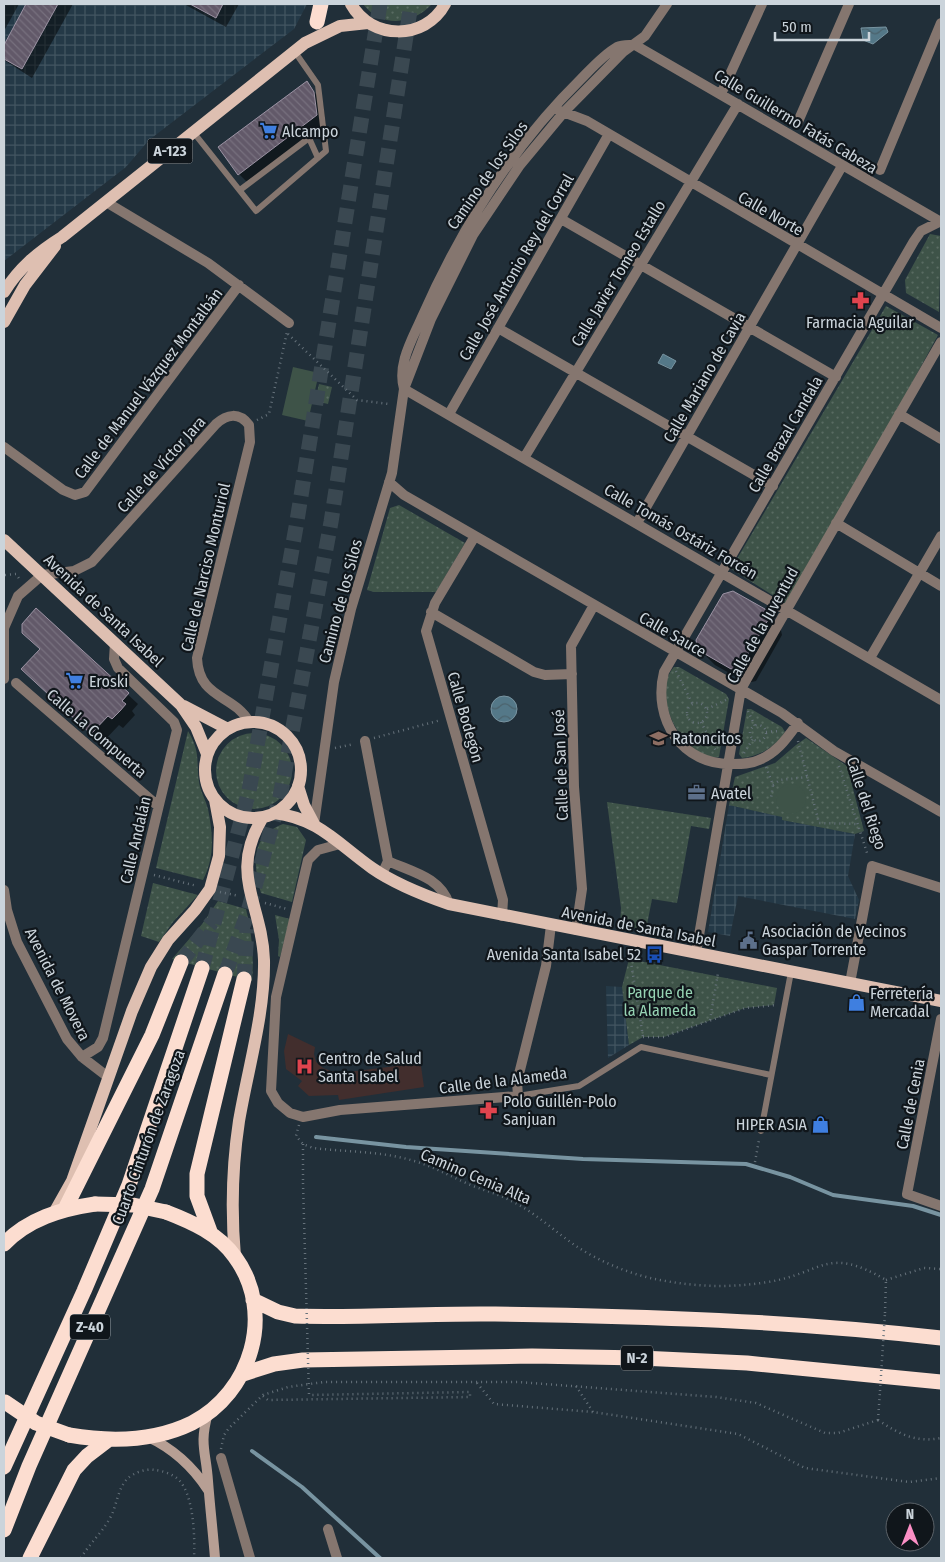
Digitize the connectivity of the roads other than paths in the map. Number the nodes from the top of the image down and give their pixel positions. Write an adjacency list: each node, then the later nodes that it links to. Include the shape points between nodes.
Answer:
1 (321, 4): 8 (highway)
2 (328, 4): 8 (main road, A-123)
3 (351, 4): 9 (main road, A-123)
4 (445, 4): 9 (main road, A-123, via 428,23 408,31 387,31)
5 (667, 4): 11 (street, Camino de los Silos)
6 (762, 4): 13 (street)
7 (849, 4): 19 (street)
8 (317, 22): 12 (main road, A-123)
9 (368, 23): 12 (main road, A-123, via 340,26)
10 (941, 23): 24 (street)
11 (635, 45): 13 (street, Calle Guillermo Fatás Cabeza); 14 (street, Camino de los Silos, via 623,52); 16 (street, Camino de los Silos, via 612,50)
12 (300, 48): 20 (main road, A-123); 22 (lane, via 318,85 326,151)
13 (721, 94): 15 (street, Calle Guillermo Fatás Cabeza)
14 (577, 99): 17 (street, Camino de los Silos); 18 (street)
15 (738, 104): 23 (street, Calle Guillermo Fatás Cabeza); 25 (street, Calle Javier Tomeo Estallo)
16 (553, 108): 17 (street, Calle Norte); 46 (street, Camino de los Silos, via 489,194 449,260 402,365)
17 (564, 112): 18 (street, Calle Norte); 46 (street, Camino de los Silos, via 520,165 473,234 431,319)
18 (588, 121): 21 (street, Calle Norte)
19 (797, 124)
20 (194, 132): 26 (lane); 27 (main road, A-123)
21 (609, 134): 25 (street, Calle Norte); 29 (street, Calle José Antonio Rey del Corral)
22 (318, 158): 26 (lane, via 308,138); 26 (lane, via 256,211)
23 (842, 166): 28 (street, Calle Guillermo Fatás Cabeza); 33 (street, Calle Mariano de Cavia)
24 (880, 170)
25 (689, 182): 33 (street, Calle Norte); 34 (street, Calle Javier Tomeo Estallo)
26 (240, 190)
27 (106, 202): 32 (main road, A-123); 35 (street)
28 (919, 211): 30 (street, Calle Guillermo Fatás Cabeza); 31 (street)
29 (561, 219): 34 (street); 41 (street, Calle José Antonio Rey del Corral)
30 (940, 222): 31 (street)
31 (921, 231): 37 (street, Calle Brazal Candala)
32 (62, 237): 36 (main road, A-123, via 30,260); 38 (main road, A-123, via 30,278)
33 (796, 246): 37 (street, Calle Norte); 39 (street, Calle Mariano de Cavia)
34 (640, 264): 39 (street); 44 (street, Calle Javier Tomeo Estallo)
35 (239, 285): 40 (street); 52 (street, Calle de Manuel Vázquez Montalbán, via 84,492 75,495 63,490)
36 (4, 292)
37 (883, 296): 42 (street, Calle Norte); 45 (street, Calle Brazal Candala)
38 (4, 322)
39 (750, 326): 45 (street); 50 (street, Calle Mariano de Cavia)
40 (288, 328)
41 (498, 328): 44 (street); 47 (street, Calle José Antonio Rey del Corral)
42 (941, 328)
43 (941, 342): 48 (street, Calle de la Juventud)
44 (575, 375): 50 (street); 53 (street, Calle Javier Tomeo Estallo)
45 (836, 377): 55 (street, Calle Brazal Candala)
46 (404, 389): 47 (street, Calle Tomás Ostáriz Forcén); 54 (street, Camino de los Silos)
47 (449, 414): 53 (street, Calle Tomás Ostáriz Forcén)
48 (900, 414): 51 (street); 57 (street, Calle de la Juventud)
49 (249, 425): 63 (street, Calle de Víctor Jara, via 233,415 222,419 96,558 74,571); 80 (street, Calle de Narciso Monturiol, via 250,442 198,658 200,675 208,688 239,707)
50 (687, 437): 55 (street); 56 (street, Calle Mariano de Cavia)
51 (941, 439)
52 (4, 446)
53 (524, 458): 56 (street, Calle Tomás Ostáriz Forcén)
54 (389, 482): 58 (street, Calle Sauce, via 404,495); 91 (street, Camino de los Silos, via 351,609 334,682)
55 (772, 486): 61 (street, Calle Brazal Candala)
56 (637, 523): 61 (street, Calle Tomás Ostáriz Forcén)
57 (836, 523): 62 (street); 66 (street, Calle de la Juventud)
58 (474, 536): 65 (street, Calle Sauce); 67 (street, Calle Bodegón)
59 (941, 536): 62 (street)
60 (4, 540): 63 (main road, Avenida de Santa Isabel)
61 (723, 572): 66 (street, Calle Tomás Ostáriz Forcén); 72 (street, Calle Brazal Candala)
62 (919, 574): 64 (street); 73 (street)
63 (42, 575): 69 (street, via 18,596); 71 (main road, Avenida de Santa Isabel)
64 (941, 586)
65 (594, 605): 72 (street, Calle Sauce); 74 (street, Calle de San José, via 571,643)
66 (786, 609): 73 (street, Calle Tomás Ostáriz Forcén); 77 (street, Calle de la Juventud)
67 (431, 612): 74 (street, via 534,672 545,676); 98 (street, Calle Bodegón, via 426,633 503,900)
68 (4, 617): 69 (street)
69 (4, 628): 70 (street)
70 (4, 640): 75 (street)
71 (115, 643): 79 (main road, Avenida de Santa Isabel); 88 (street, Calle Andalán, via 114,659 118,668 176,727)
72 (676, 653): 77 (street, Calle Sauce); 85 (street, Calle Brazal Candala, via 662,682 661,697 667,723 678,742 694,755)
73 (870, 658): 78 (street, Calle Tomás Ostáriz Forcén)
74 (572, 674): 100 (street, Calle de San José, via 574,773 582,888)
75 (4, 679)
76 (16, 683): 88 (street, Calle La Compuerta)
77 (741, 689): 81 (street, Calle Sauce); 85 (street, Calle de la Juventud)
78 (941, 700)
79 (182, 705): 82 (main road, Avenida de Santa Isabel); 84 (main road, Avenida de Santa Isabel)
80 (250, 723): 82 (main road); 86 (main road, via 268,725 291,742 300,767)
81 (798, 724): 85 (street, via 781,745 761,760); 89 (street, Calle Sauce, via 834,751)
82 (228, 729): 84 (main road)
83 (365, 741): 93 (street)
84 (207, 754): 87 (main road, via 206,783)
85 (728, 765): 101 (street, Calle de la Juventud)
86 (298, 786): 90 (main road, via 289,802); 91 (main road, Avenida de Santa Isabel)
87 (215, 800): 90 (main road, via 237,816 254,818); 112 (main road, via 220,827 219,856 210,889 168,940 151,967)
88 (158, 806): 110 (street, Calle Andalán, via 103,1038 98,1047)
89 (941, 812)
90 (268, 815): 91 (main road, Avenida de Santa Isabel, via 290,815); 119 (main road, via 251,838 246,866 262,937 264,966 231,1184)
91 (314, 824): 92 (main road, Avenida de Santa Isabel)
92 (340, 844): 94 (main road, Avenida de Santa Isabel); 113 (street, Calle de la Alameda, via 318,850 308,860 276,997 273,1096 290,1113 303,1117 340,1110)
93 (388, 861): 94 (street); 97 (street, via 438,884)
94 (382, 874): 97 (main road, Avenida de Santa Isabel)
95 (941, 888): 107 (street, Calle del Riego, via 872,866)
96 (4, 890): 110 (street, Avenida de Movera, via 17,942 67,1039)
97 (449, 904): 98 (main road, Avenida de Santa Isabel)
98 (502, 916): 99 (main road, Avenida de Santa Isabel)
99 (551, 925): 100 (main road, Avenida de Santa Isabel); 113 (street, via 546,966 517,1082)
100 (576, 930): 101 (main road, Avenida de Santa Isabel)
101 (696, 953): 104 (main road, Avenida de Santa Isabel)
102 (181, 962): 116 (highway, via 152,1035)
103 (202, 968): 129 (highway, Z-40, via 129,1185)
104 (790, 972): 107 (main road, Avenida de Santa Isabel); 111 (lane)
105 (225, 974): 132 (highway, Cuarto Cinturón de Zaragoza / Z-40, via 152,1189 29,1466)
106 (244, 979): 117 (highway, via 197,1174 197,1196)
107 (850, 983): 108 (main road, Avenida de Santa Isabel)
108 (941, 1001)
109 (941, 1019): 115 (street, Calle de Cenia, via 907,1194)
110 (82, 1057): 112 (street, Avenida de Movera)
111 (771, 1075): 113 (lane, Calle de la Alameda, via 641,1047 579,1086); 114 (lane)
112 (108, 1078): 116 (main road)
113 (518, 1096)
114 (761, 1131)
115 (941, 1206)
116 (60, 1211): 117 (highway, bridge, via 95,1204 133,1205 185,1219); 118 (highway, via 22,1228)
117 (211, 1234): 119 (highway)
118 (4, 1244)
119 (236, 1258): 120 (highway)
120 (253, 1300): 121 (highway, via 295,1316 470,1314 644,1317 801,1324); 122 (highway, via 254,1341)
121 (940, 1338)
122 (243, 1374): 123 (highway, N-2, via 274,1364 331,1360 532,1356 747,1363); 125 (highway, via 228,1395)
123 (941, 1382)
124 (5, 1401): 127 (highway, bridge, via 36,1423 69,1435)
125 (208, 1413): 126 (highway, via 176,1429); 130 (main road, via 202,1442)
126 (148, 1437): 127 (highway); 130 (main road, via 177,1454 196,1472)
127 (108, 1440): 133 (highway, via 86,1456 74,1470)
128 (221, 1458): 135 (street)
129 (4, 1467)
130 (208, 1490): 134 (main road)
131 (328, 1528): 136 (street)
132 (4, 1530)
133 (30, 1558)
134 (215, 1558)
135 (250, 1558)
136 (337, 1558)

